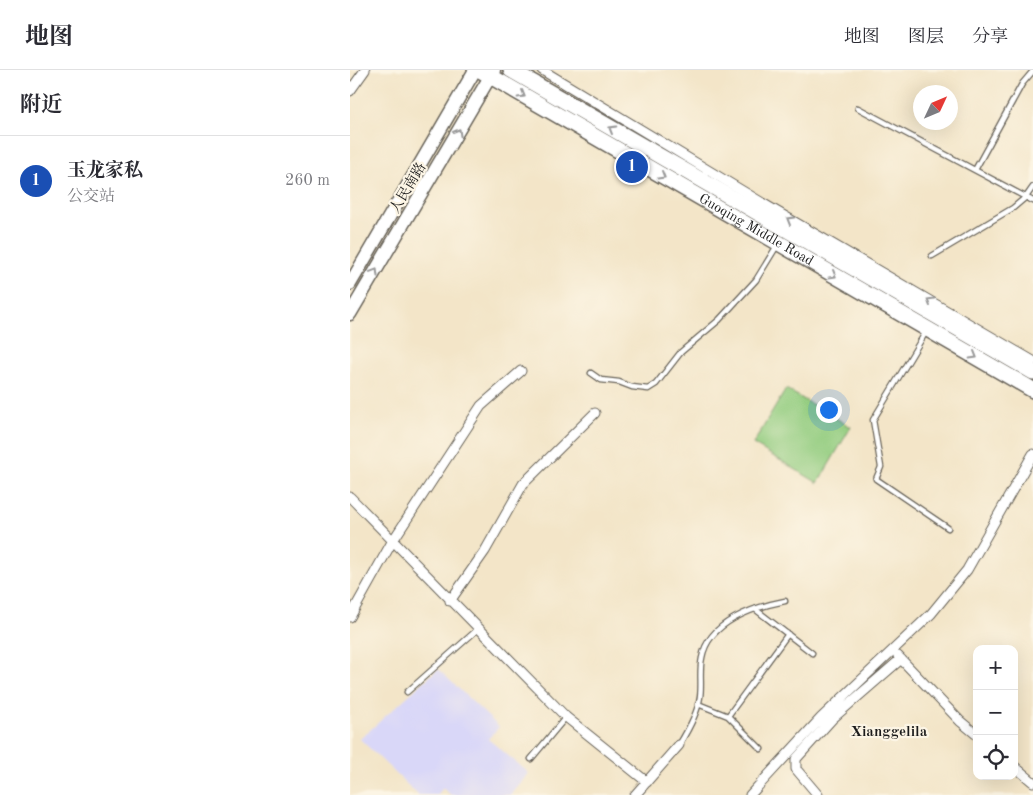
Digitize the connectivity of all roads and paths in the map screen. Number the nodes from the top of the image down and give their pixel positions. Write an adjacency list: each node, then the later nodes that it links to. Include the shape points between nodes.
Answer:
1 (365, 70): 7 (street)
2 (475, 70): 15 (main road)
3 (511, 70): 20 (main road, Guoqing Middle Road, one-way to 3)
4 (542, 70): 18 (street, one-way to 4)
5 (1033, 71): 9 (lane, via 1022,84)
6 (488, 72): 13 (main road, Guoqing Middle Road, one-way to 13); 16 (main road, 人民南路, one-way to 6)
7 (350, 91)
8 (858, 108): 9 (lane)
9 (975, 170): 11 (lane)
10 (1033, 187): 11 (lane)
11 (1026, 197): 12 (lane); 14 (lane)
12 (1033, 201)
13 (778, 243): 17 (main road, Guoqing Middle Road, one-way to 17); 21 (lane, via 756,280 719,320 681,352 656,384 648,389 632,387 601,380)
14 (932, 256)
15 (351, 279)
16 (350, 314)
17 (927, 329): 22 (main road, Guoqing Middle Road, one-way to 22); 26 (lane, via 873,420 881,467 876,478)
18 (1033, 361)
19 (521, 371): 27 (street, via 481,406)
20 (1033, 372)
21 (591, 373)
22 (1033, 390)
23 (595, 413): 28 (street, via 524,484 485,551)
24 (1033, 454): 34 (street, via 967,570 931,614)
25 (350, 497): 27 (street)
26 (948, 528)
27 (392, 542): 28 (street); 31 (street)
28 (450, 600): 32 (street)
29 (785, 601): 30 (lane)
30 (755, 609): 33 (lane); 38 (lane, via 729,621 709,642 702,656)
31 (350, 618)
32 (478, 629): 37 (lane); 40 (street)
33 (788, 634): 35 (lane); 39 (lane)
34 (893, 651): 36 (street); 49 (street, via 821,718)
35 (812, 653)
36 (901, 659): 41 (street); 50 (street, via 832,718 796,759 796,769)
37 (407, 692)
38 (698, 704): 39 (lane); 42 (lane, via 688,732)
39 (728, 716): 43 (lane)
40 (566, 718): 44 (lane); 47 (street)
41 (973, 732)
42 (679, 745): 47 (street)
43 (761, 749)
44 (531, 759)
45 (1018, 768): 46 (street)
46 (1032, 777)
47 (646, 782): 48 (street)
48 (635, 795)
49 (750, 795)
50 (818, 795)

